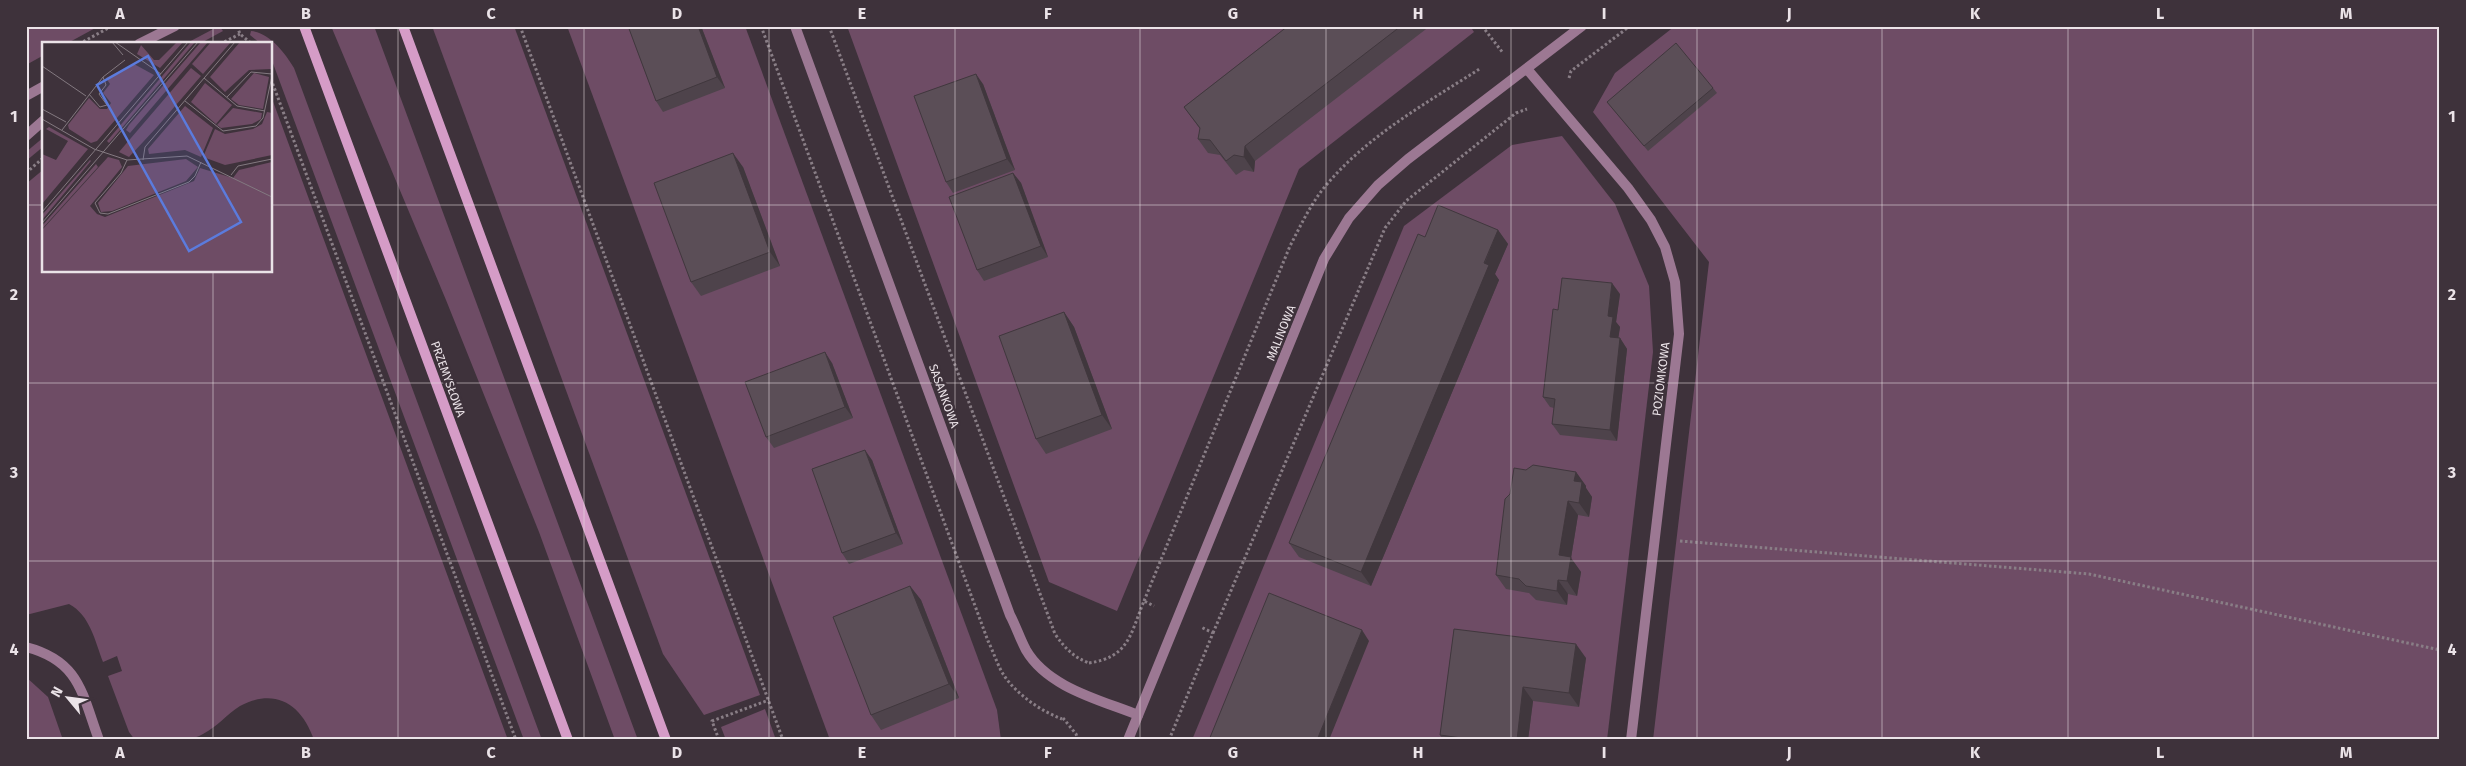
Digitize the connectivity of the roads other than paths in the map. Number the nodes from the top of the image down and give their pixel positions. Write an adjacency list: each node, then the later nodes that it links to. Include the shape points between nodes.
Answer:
1 (174, 26): 6 (street)
2 (304, 26): 15 (main road, PRZEMYSŁOWA)
3 (403, 26): 16 (main road)
4 (795, 26): 13 (street, SASANKOWA, via 1007,606 1027,652 1047,674 1075,690)
5 (1582, 26): 7 (street, MALINOWA)
6 (143, 42)
7 (1527, 69): 13 (street, MALINOWA, via 1378,185 1350,218 1324,259); 18 (street, POZIOMKOWA, via 1652,220 1665,247 1675,282 1679,334)
8 (42, 87): 9 (street)
9 (26, 96)
10 (42, 122): 11 (street)
11 (26, 136)
12 (26, 647): 14 (street, via 40,650 61,662 75,675)
13 (1138, 715): 17 (street, MALINOWA)
14 (99, 740)
15 (568, 740)
16 (666, 740)
17 (1128, 740)
18 (1631, 740)

